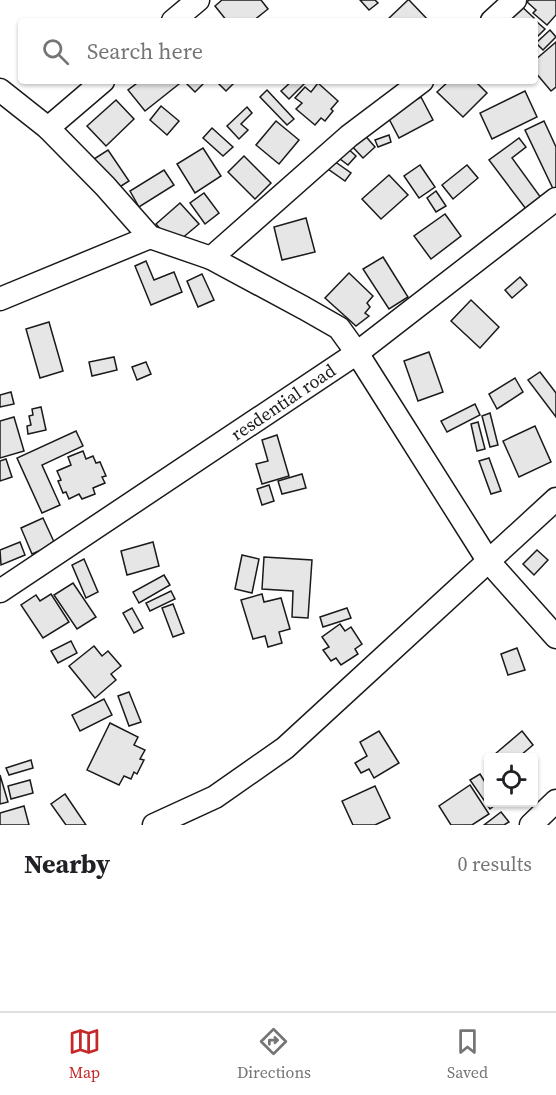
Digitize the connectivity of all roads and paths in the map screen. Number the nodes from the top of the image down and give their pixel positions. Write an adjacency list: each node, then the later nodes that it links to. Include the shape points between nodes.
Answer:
1 (198, 0): 3 (street)
2 (515, 0): 4 (street)
3 (177, 18)
4 (495, 18)
5 (99, 84): 8 (street)
6 (418, 84): 11 (street, via 349,136)
7 (0, 90): 8 (street)
8 (48, 128): 10 (street)
9 (556, 199): 13 (street, resdential road)
10 (150, 237): 11 (street); 12 (street)
11 (211, 258): 13 (street, via 339,328)
12 (0, 298)
13 (357, 352): 15 (street); 16 (street, resdential road)
14 (556, 499): 15 (street)
15 (489, 562): 17 (street); 19 (street, via 285,748 215,797)
16 (0, 591)
17 (556, 637)
18 (556, 801): 20 (street)
19 (154, 825)
20 (531, 825)

